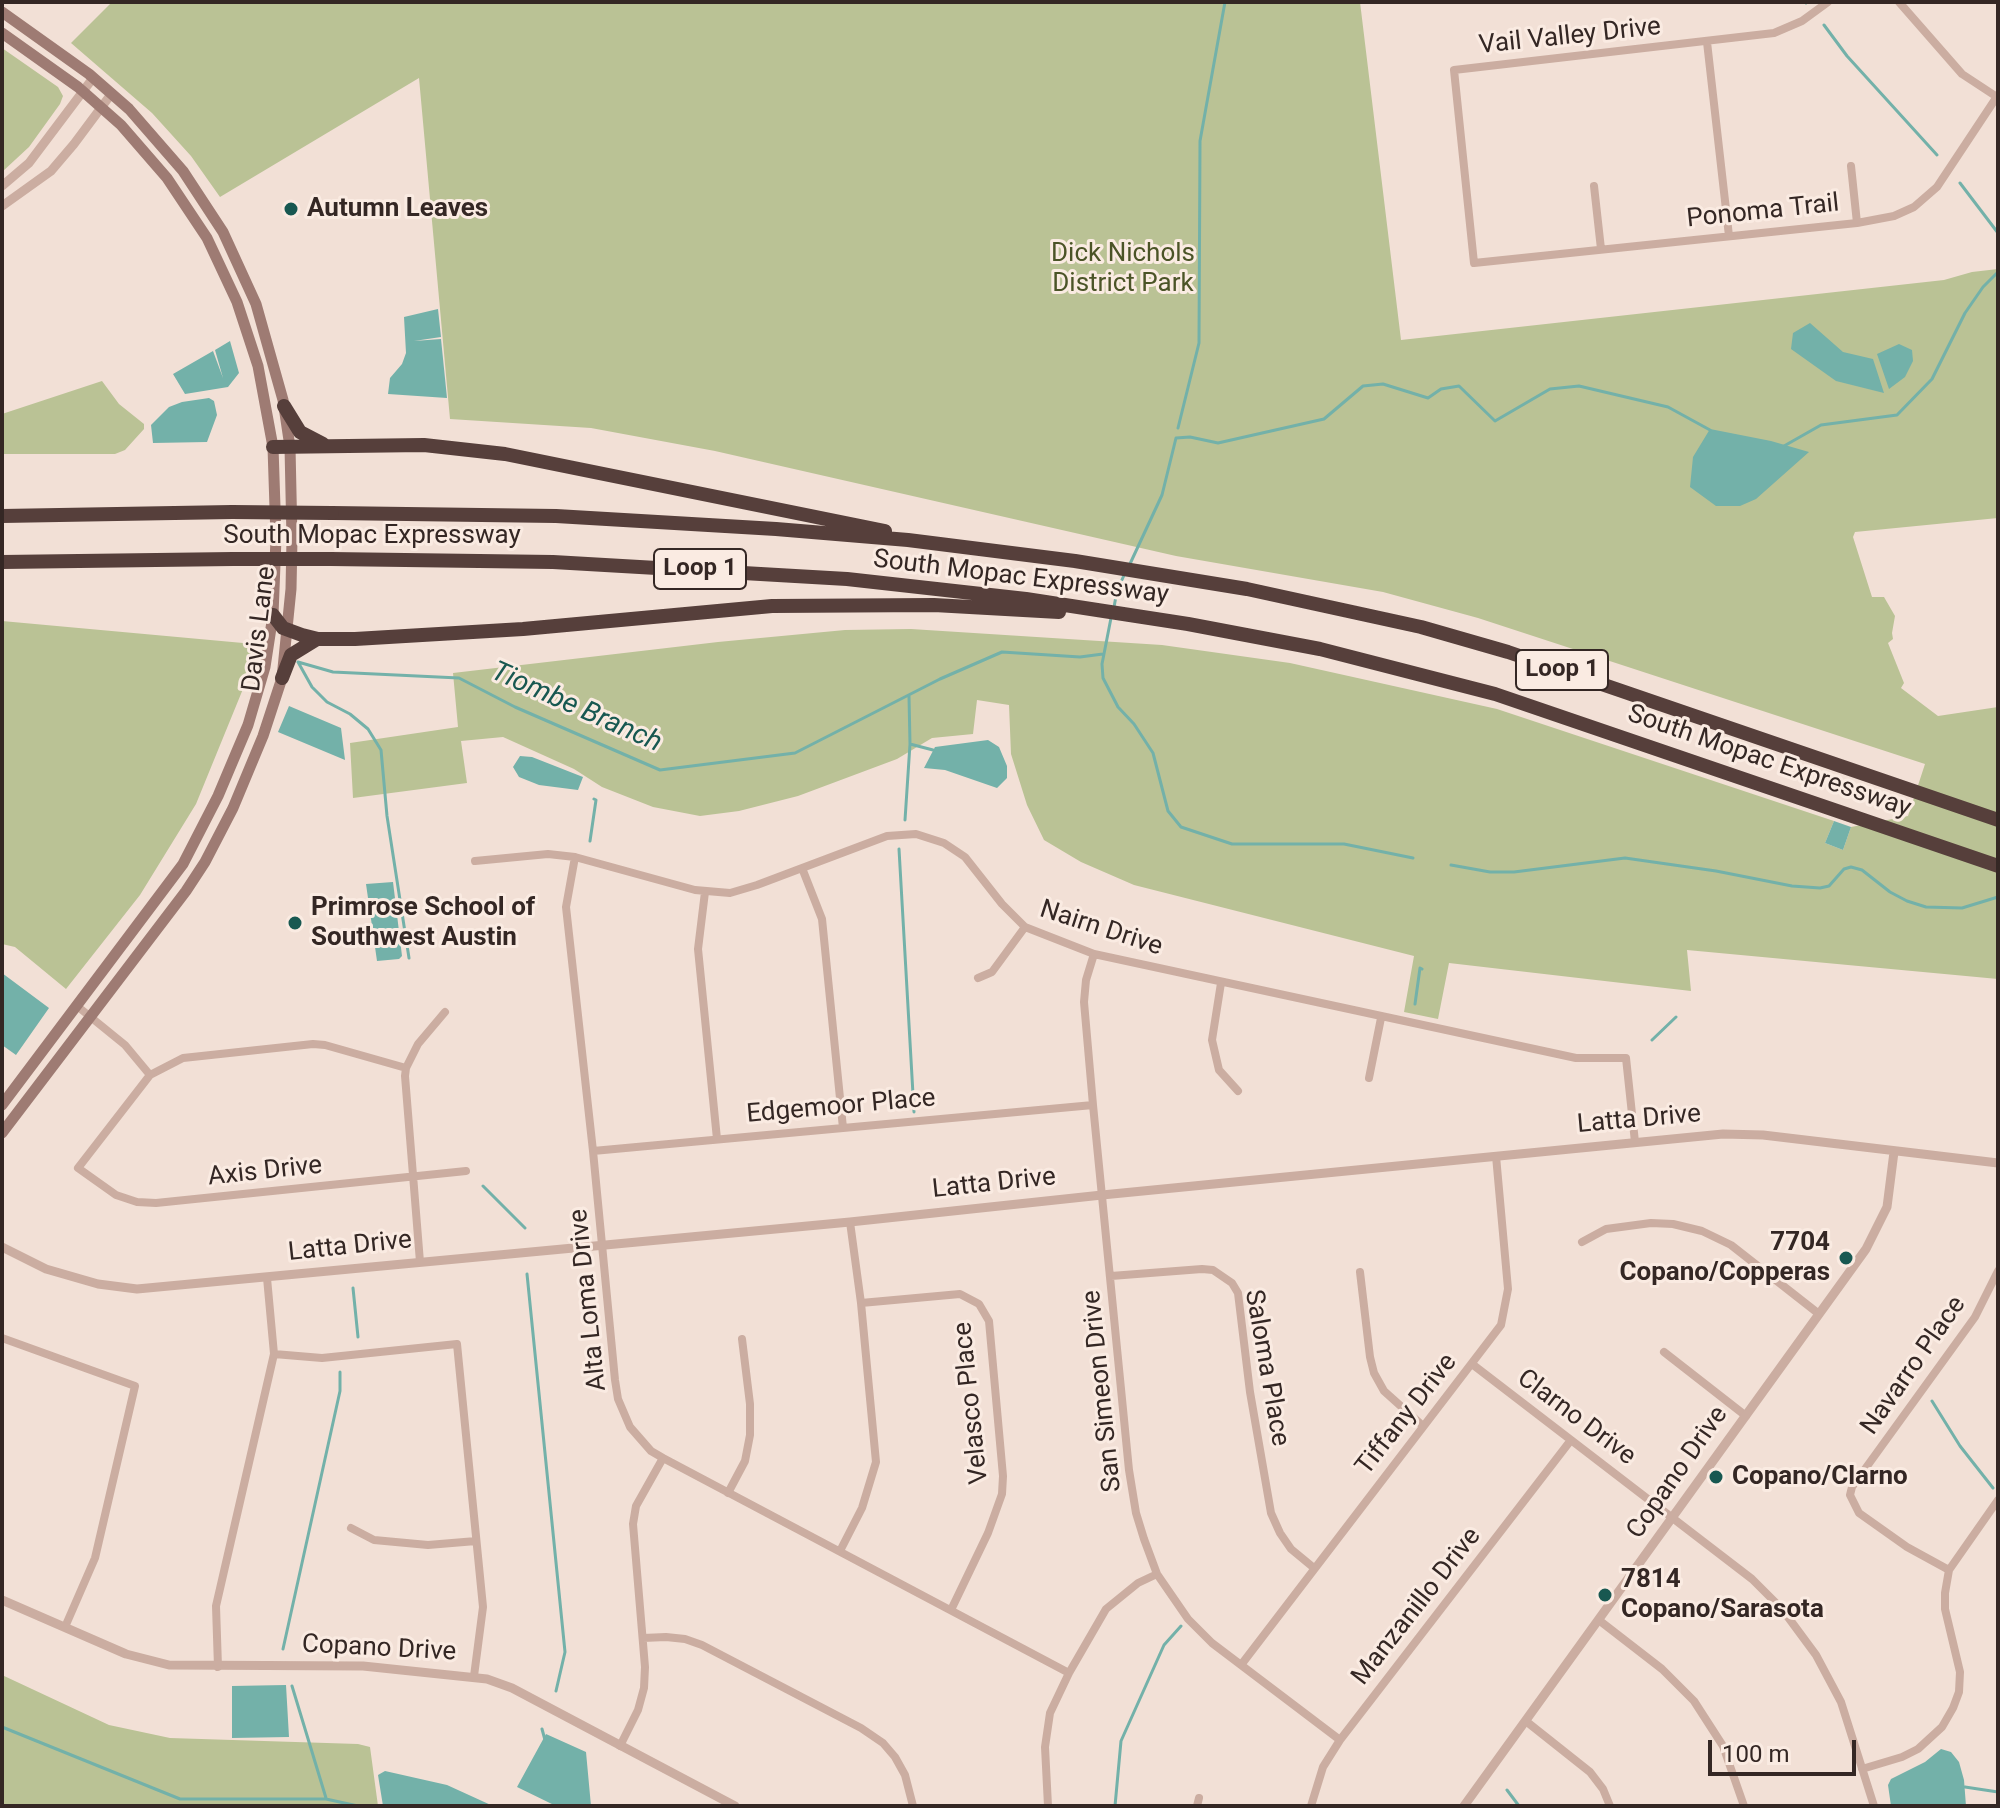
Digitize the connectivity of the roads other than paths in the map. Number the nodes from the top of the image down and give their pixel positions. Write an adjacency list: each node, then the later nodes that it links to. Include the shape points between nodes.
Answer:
1 (1828, 2): 5 (street, Vail Valley Drive, via 1774,33)
2 (1899, 2): 9 (street, via 1962,74)
3 (2, 12): 6 (main road, Davis Lane)
4 (2, 33): 7 (main road, Davis Lane)
5 (1707, 42): 16 (street); 19 (street, Vail Valley Drive, via 1454,70)
6 (93, 78): 7 (street); 8 (main road, Davis Lane)
7 (83, 91): 10 (main road, Davis Lane); 12 (street, via 29,163)
8 (112, 93): 10 (street); 20 (main road, Davis Lane, via 183,171 223,232)
9 (1997, 96): 15 (street, Ponoma Trail, via 1931,195 1894,216)
10 (101, 108): 14 (street, via 51,171); 17 (main road, Davis Lane, via 167,178)
11 (1851, 166): 15 (street)
12 (2, 186)
13 (1594, 186): 18 (street)
14 (2, 206)
15 (1857, 223): 16 (street, Ponoma Trail)
16 (1729, 236): 18 (street, Ponoma Trail)
17 (207, 238): 20 (main road, via 226,263 245,305); 23 (main road, Davis Lane, via 251,340)
18 (1601, 249): 19 (street, Ponoma Trail)
19 (1474, 263)
20 (256, 304): 21 (main road, Davis Lane)
21 (284, 406): 22 (highway, via 300,432); 24 (main road, Davis Lane)
22 (327, 446): 24 (highway); 26 (highway, via 424,445 505,454 884,530)
23 (273, 447): 24 (highway); 29 (main road, Davis Lane)
24 (290, 447): 30 (main road, Davis Lane)
25 (2, 516): 26 (highway, South Mopac Expressway / Loop 1, bridge, via 232,512 627,519)
26 (908, 540): 33 (highway, South Mopac Expressway / Loop 1, via 1163,574 1330,605 1583,676)
27 (2, 562): 28 (highway, South Mopac Expressway / Loop 1, bridge, via 517,561 847,579)
28 (1063, 608): 31 (highway, via 804,604 411,638); 38 (highway, South Mopac Expressway / Loop 1, via 1320,649 1495,694)
29 (273, 615): 30 (highway); 34 (main road, Davis Lane, via 248,725)
30 (287, 630): 31 (highway); 32 (main road, Davis Lane)
31 (318, 639): 32 (highway, via 291,655)
32 (282, 678): 37 (main road, Davis Lane, via 263,736)
33 (1998, 820)
34 (189, 853): 37 (main road); 45 (main road, Davis Lane)
35 (575, 857): 36 (street, Nairn Drive, via 548,854); 40 (street, Nairn Drive); 59 (street, Alta Loma Drive, via 566,907)
36 (475, 861)
37 (205, 862): 47 (main road, Davis Lane)
38 (1998, 866)
39 (802, 868): 40 (street, Nairn Drive, via 742,890); 41 (street, Nairn Drive, via 887,836 916,834 965,857); 55 (street, via 823,928)
40 (705, 892): 57 (street, via 698,949)
41 (1025, 927): 42 (street, Nairn Drive); 43 (street, via 992,972)
42 (1094, 954): 44 (street, Nairn Drive); 54 (street, San Simeon Drive, via 1084,1002)
43 (978, 978)
44 (1221, 983): 48 (street, Nairn Drive); 52 (street, via 1212,1040 1219,1070)
45 (77, 1006): 47 (street); 53 (main road, Davis Lane)
46 (445, 1012): 49 (street)
47 (91, 1017): 50 (street); 56 (main road, Davis Lane)
48 (1381, 1018): 51 (street); 58 (street, Nairn Drive, via 1576,1058 1626,1058)
49 (406, 1068): 50 (street, via 325,1045 301,1044 193,1055); 64 (street)
50 (150, 1075): 64 (street, Axis Drive, via 78,1168 116,1195 156,1203)
51 (1369, 1078)
52 (1238, 1091)
53 (2, 1105)
54 (1093, 1105): 55 (street, Edgemoor Place); 65 (street, San Simeon Drive)
55 (843, 1128): 57 (street, Edgemoor Place)
56 (2, 1133)
57 (717, 1139): 59 (street, Edgemoor Place)
58 (1635, 1142): 60 (street, Latta Drive, via 1763,1135); 61 (street, Latta Drive)
59 (593, 1151): 68 (street, Alta Loma Drive)
60 (1894, 1152): 62 (street, Latta Drive); 76 (street, Copano Drive, via 1887,1207 1878,1229)
61 (1496, 1156): 65 (street, Latta Drive); 81 (street, Tiffany Drive, via 1508,1297 1501,1325)
62 (1998, 1163)
63 (466, 1171): 64 (street, Axis Drive)
64 (412, 1178): 70 (street)
65 (1102, 1195): 66 (street, Latta Drive); 73 (street, San Simeon Drive)
66 (850, 1222): 68 (street, Latta Drive); 75 (street)
67 (1582, 1242): 76 (street, via 1606,1229 1651,1223 1702,1231 1731,1245)
68 (603, 1244): 70 (street, Latta Drive); 85 (street, Alta Loma Drive, via 618,1399 637,1438)
69 (2, 1247): 74 (street, Latta Drive, via 46,1269 137,1289)
70 (420, 1262): 74 (street, Latta Drive)
71 (1998, 1271): 93 (street, Navarro Place, via 1975,1317 1850,1495 1859,1513)
72 (1360, 1272): 83 (street, via 1374,1373 1390,1397)
73 (1111, 1276): 92 (street, Saloma Place, via 1202,1269 1232,1283 1238,1293 1271,1513 1291,1549); 94 (street, San Simeon Drive, via 1132,1494)
74 (267, 1278): 80 (street)
75 (861, 1303): 91 (street, via 876,1462 862,1508); 96 (street, Velasco Place, via 960,1294 979,1304 989,1321 1002,1494)
76 (1819, 1314): 82 (street, Copano Drive)
77 (2, 1338): 98 (street, via 135,1386 95,1558)
78 (742, 1339): 86 (street, via 750,1435 745,1461)
79 (1664, 1352): 82 (street)
80 (274, 1354): 90 (street, via 322,1358 457,1344); 101 (street, via 216,1606)
81 (1472, 1364): 83 (street, Tiffany Drive); 84 (street, Clarno Drive)
82 (1746, 1416): 88 (street, Copano Drive)
83 (1423, 1426): 92 (street, Tiffany Drive)
84 (1571, 1440): 88 (street, Clarno Drive); 105 (street, Manzanillo Drive)
85 (663, 1458): 86 (street, Alta Loma Drive); 99 (street, via 636,1506 633,1524)
86 (728, 1493): 91 (street, Alta Loma Drive)
87 (1998, 1500): 93 (street)
88 (1674, 1518): 97 (street, Copano Drive); 107 (street, Clarno Drive, via 1752,1579 1799,1630 1841,1702)
89 (351, 1528): 90 (street, via 374,1540 428,1545)
90 (476, 1541): 103 (street, via 483,1618)
91 (840, 1551): 96 (street, Alta Loma Drive)
92 (1314, 1568): 100 (street, Tiffany Drive)
93 (1949, 1570): 107 (street, via 1945,1609 1960,1672 1953,1708 1918,1749)
94 (1157, 1574): 100 (street, San Simeon Drive, via 1188,1619); 102 (street, via 1106,1609)
95 (2, 1600): 98 (street, Copano Drive)
96 (951, 1610): 102 (street, Alta Loma Drive)
97 (1600, 1621): 104 (street, Copano Drive); 114 (street, via 1694,1701 1723,1746)
98 (65, 1627): 101 (street, Copano Drive, via 138,1659)
99 (643, 1638): 106 (street, via 644,1688); 109 (street, via 702,1645 861,1728 895,1757)
100 (1241, 1665): 105 (street, San Simeon Drive)
101 (218, 1667): 103 (street, Copano Drive, via 337,1665)
102 (1069, 1673): 110 (street, via 1046,1729)
103 (474, 1676): 106 (street, Copano Drive, via 512,1688)
104 (1527, 1722): 112 (street, Copano Drive); 113 (street, via 1590,1772)
105 (1340, 1740): 111 (street, Manzanillo Drive, via 1323,1767)
106 (620, 1746): 108 (street, Copano Drive)
107 (1862, 1769): 115 (street, Clarno Drive)
108 (735, 1806)
109 (913, 1806)
110 (1048, 1806)
111 (1311, 1806)
112 (1464, 1806)
113 (1610, 1806)
114 (1744, 1806)
115 (1874, 1806)

